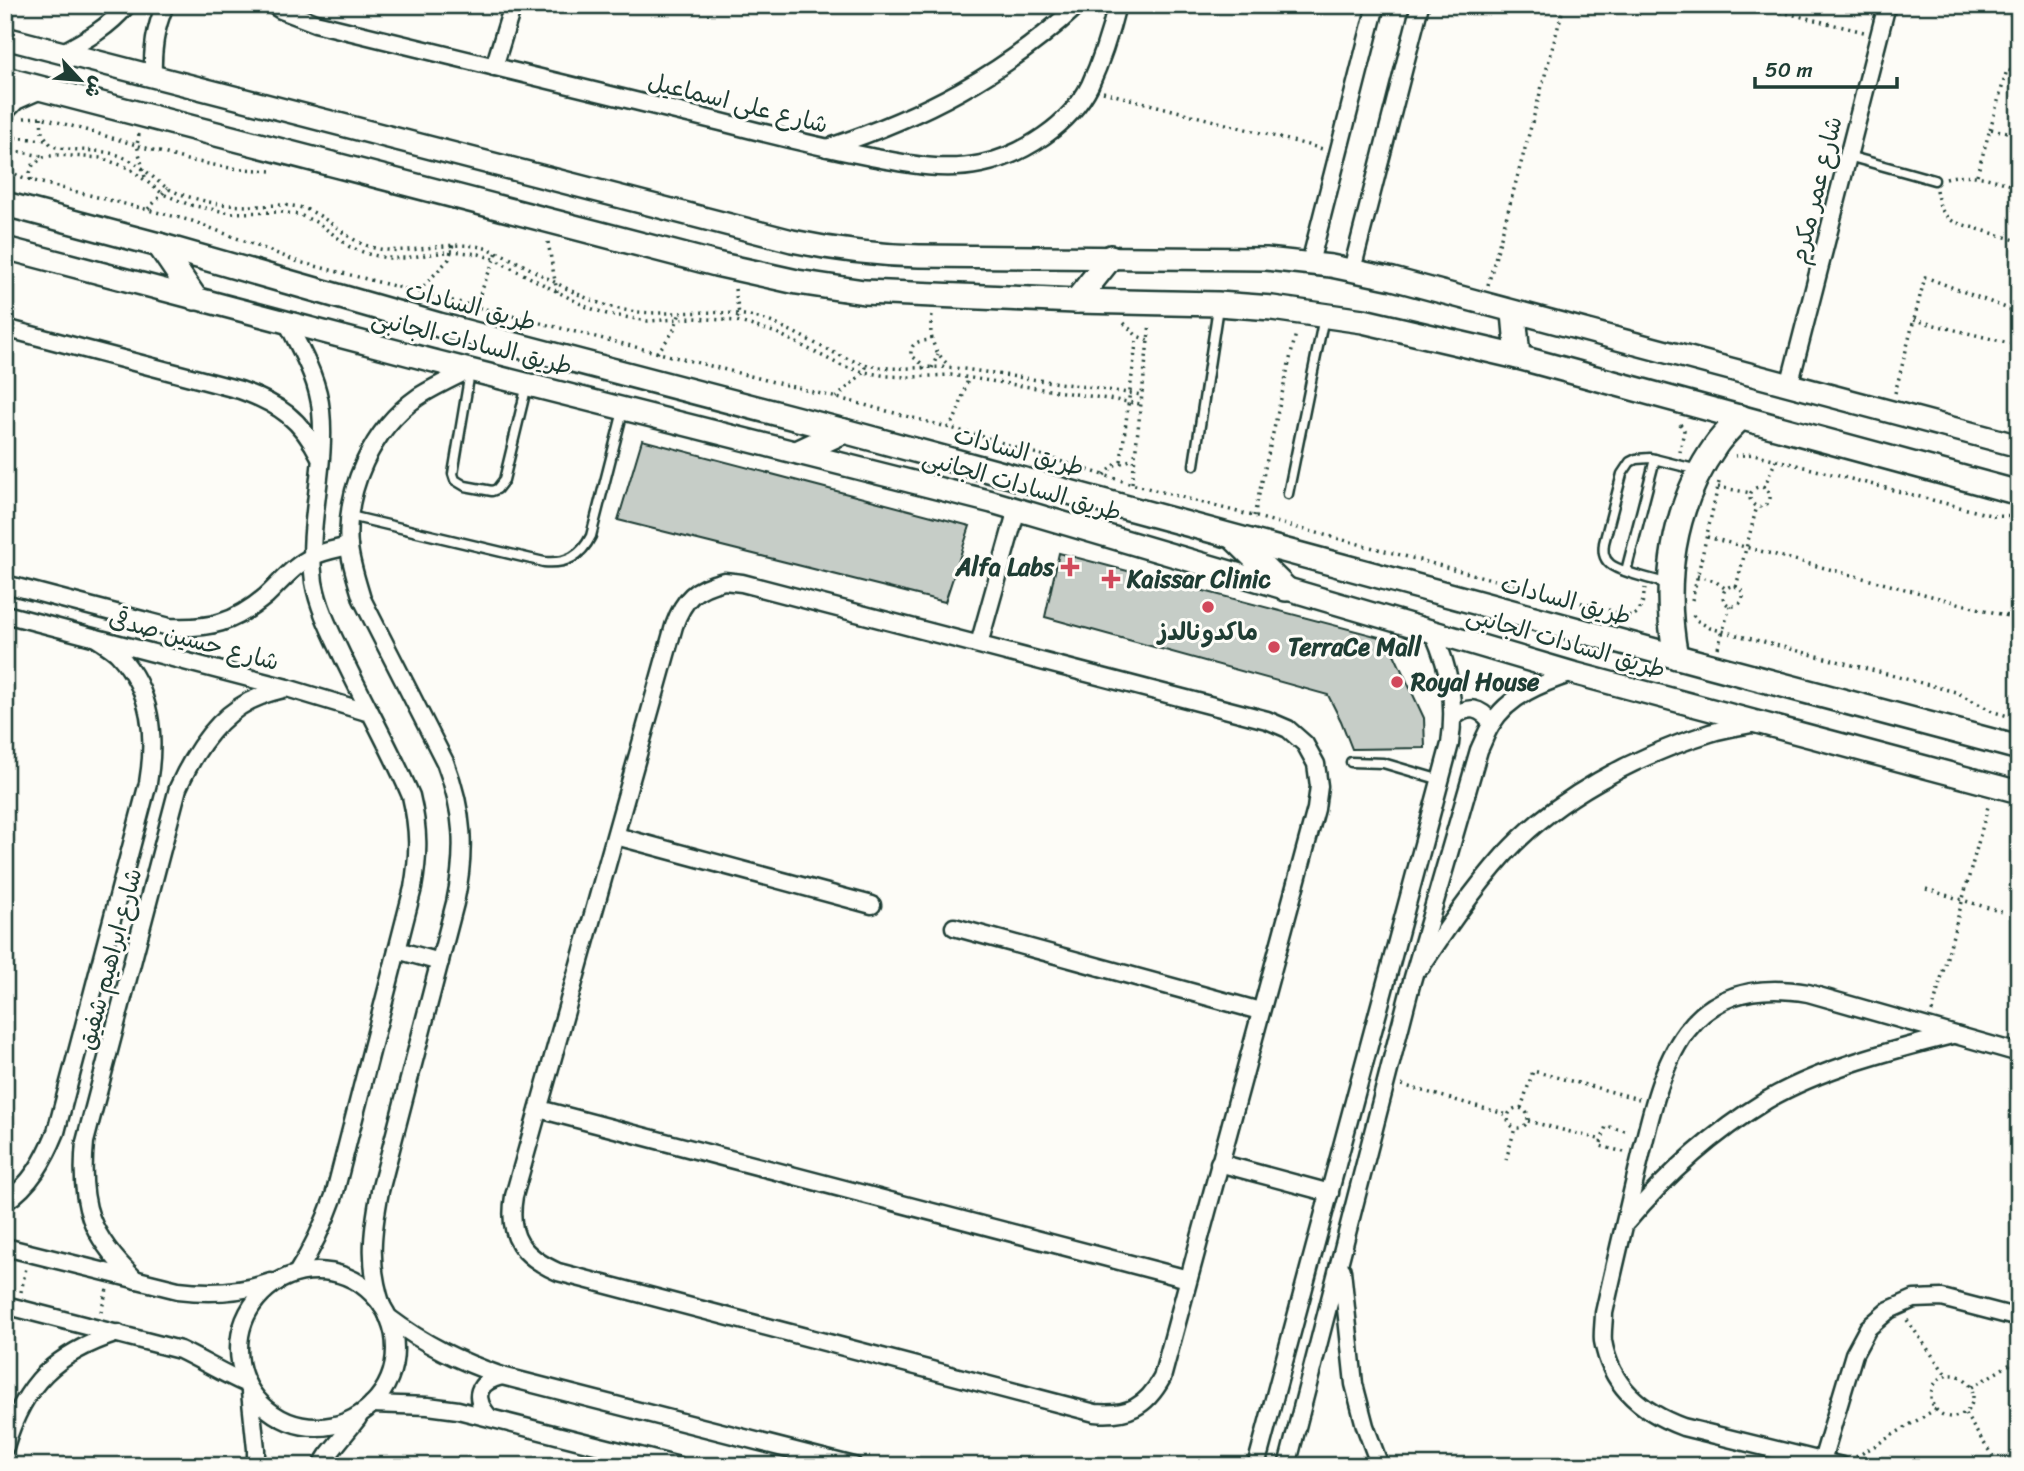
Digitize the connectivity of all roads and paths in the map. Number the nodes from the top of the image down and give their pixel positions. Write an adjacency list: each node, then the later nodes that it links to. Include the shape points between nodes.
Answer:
1 (127, 5): 15 (street, via 90,38)
2 (165, 5): 18 (street, via 152,52)
3 (273, 5): 16 (street, شارع على اسماعيل, via 315,23)
4 (513, 5): 16 (street)
5 (1078, 5): 30 (street, via 1014,58 970,86 888,127)
6 (1117, 5): 21 (street, شارع على اسماعيل, via 1108,43)
7 (1377, 5): 32 (street)
8 (1420, 5): 55 (street)
9 (1564, 5): 63 (path)
10 (1753, 5): 12 (path)
11 (1887, 5): 13 (street, شارع عمر مكرم)
12 (1767, 7): 13 (path)
13 (1879, 36): 34 (street, شارع عمر مكرم)
14 (5, 38): 15 (street)
15 (61, 53): 18 (street)
16 (494, 67): 30 (street, شارع على اسماعيل)
17 (2019, 73): 25 (path, via 2007,70)
18 (153, 77): 52 (street, via 834,250 877,255)
19 (5, 79): 20 (main road)
20 (37, 88): 22 (main road, via 14,97); 23 (main road)
21 (1088, 88): 30 (street, شارع على اسماعيل, via 1043,136 981,164 948,168 914,165); 32 (path)
22 (5, 107)
23 (144, 115): 35 (path, via 137,145); 61 (main road, via 797,282 864,292)
24 (41, 117): 28 (path)
25 (1990, 129): 26 (path); 36 (path)
26 (2019, 134)
27 (8, 137): 28 (path)
28 (46, 140): 29 (path)
29 (52, 146): 33 (path); 35 (path, via 114,154)
30 (826, 148)
31 (5, 149): 33 (path); 37 (path, via 10,170)
32 (1338, 153): 54 (street)
33 (46, 156): 37 (path, via 33,165); 39 (path, via 111,160)
34 (1849, 156): 38 (lane); 97 (street, شارع عمر مكرم)
35 (144, 169): 39 (path); 41 (path)
36 (1977, 175): 38 (path); 40 (path)
37 (31, 180): 44 (path)
38 (1934, 180): 46 (path, via 1939,207 1946,217)
39 (146, 181): 42 (path)
40 (2019, 187)
41 (168, 188): 42 (path); 47 (path, via 219,204 304,208 372,247 406,251)
42 (163, 194): 44 (path); 50 (path, via 217,211 300,215 350,247 377,256 405,258)
43 (8, 202): 48 (main road, طريق السادات)
44 (148, 209): 58 (path, via 299,262)
45 (548, 240): 56 (path)
46 (2019, 241)
47 (453, 244): 50 (path); 51 (path)
48 (159, 245): 60 (main road); 108 (main road, طريق السادات, via 439,325)
49 (5, 248): 60 (street, طريق السادات الجانبى)
50 (452, 251): 53 (path); 58 (path)
51 (497, 252): 53 (path); 56 (path)
52 (1111, 257): 54 (street); 61 (main road)
53 (494, 259): 59 (path); 64 (path)
54 (1310, 263): 55 (street)
55 (1352, 270): 63 (street)
56 (556, 283): 59 (path); 65 (path, via 610,307 650,314)
57 (735, 287): 68 (path)
58 (419, 291): 64 (path)
59 (557, 292): 73 (path, via 587,307 627,318)
60 (195, 298): 76 (street, طريق السادات الجانبى)
61 (1076, 301): 62 (main road)
62 (1218, 304): 69 (main road); 118 (lane)
63 (1483, 304): 66 (street)
64 (475, 307): 84 (path)
65 (680, 313): 68 (path); 73 (path)
66 (1514, 313): 86 (main road); 97 (street)
67 (2019, 313): 74 (path, via 1925,277)
68 (739, 314): 75 (path); 87 (path, via 782,326)
69 (1324, 314): 86 (main road); 125 (lane)
70 (932, 316): 81 (path)
71 (1122, 318): 80 (path)
72 (1151, 318): 82 (path)
73 (678, 320): 75 (path); 84 (path)
74 (1914, 320): 83 (path); 104 (path)
75 (736, 321): 92 (path, via 777,333 842,366)
76 (287, 322): 90 (street, طريق السادات الجانبى); 111 (street, via 317,387)
77 (2019, 322): 83 (path)
78 (1298, 324): 130 (path)
79 (5, 328): 111 (street, via 261,397 297,422)
80 (1137, 336): 82 (path); 98 (path)
81 (931, 340): 85 (path); 91 (path, via 919,341 911,349)
82 (1149, 340): 99 (path)
83 (2016, 345)
84 (657, 353): 100 (path)
85 (938, 354): 88 (path); 89 (path)
86 (1518, 357): 105 (main road)
87 (867, 365): 91 (path); 92 (path)
88 (952, 367): 89 (path); 93 (path)
89 (932, 368): 91 (path)
90 (471, 369): 95 (street, طريق السادات الجانبى); 95 (lane, via 453,474 465,486 492,491 504,480); 129 (street, via 419,396 383,430 361,471)
91 (924, 369)
92 (864, 372): 94 (path); 100 (path)
93 (1016, 377): 96 (path); 98 (path)
94 (969, 378): 96 (path); 107 (path, via 957,417)
95 (528, 383): 103 (street, طريق السادات الجانبى)
96 (1014, 385): 101 (path)
97 (1789, 386): 104 (street)
98 (1130, 394): 99 (path); 101 (path)
99 (1142, 396): 102 (path)
100 (836, 398): 107 (path)
101 (1129, 402): 102 (path); 116 (path)
102 (1141, 404): 112 (path)
103 (624, 408): 110 (street, طريق السادات الجانبى); 129 (lane, via 591,536 586,547 567,561 544,562)
104 (1890, 412): 109 (street)
105 (1741, 417): 119 (main road, via 1717,444); 124 (main road)
106 (1675, 421): 117 (path, via 1684,430)
107 (947, 428): 120 (path)
108 (844, 431): 110 (main road); 132 (main road, طريق السادات)
109 (2019, 446)
110 (799, 452): 128 (street, طريق السادات الجانبى)
111 (321, 459): 136 (street)
112 (1134, 459): 116 (path); 121 (path)
113 (1655, 459): 117 (lane); 137 (lane); 137 (lane, via 1629,462 1604,543 1609,564)
114 (1727, 460): 115 (path, via 1743,454)
115 (1776, 460): 123 (path); 131 (path, via 1994,516)
116 (1121, 461): 120 (path)
117 (1676, 464): 119 (lane)
118 (1194, 465)
119 (1710, 474): 122 (path); 141 (main road, via 1688,498 1678,526)
120 (1104, 475): 121 (path)
121 (1132, 484): 130 (path)
122 (1718, 487): 126 (path); 133 (path)
123 (1764, 487): 126 (path); 127 (path, via 1770,500)
124 (2019, 493)
125 (1287, 494)
126 (1751, 494): 127 (path)
127 (1757, 506): 135 (path)
128 (1017, 509): 143 (street, طريق السادات الجانبى); 151 (street)
129 (350, 516): 134 (street)
130 (1254, 516): 139 (path, via 1631,616 1639,611)
131 (2019, 517)
132 (1231, 536): 143 (main road); 152 (main road, طريق السادات)
133 (1707, 537): 135 (path); 138 (path)
134 (349, 546): 136 (street); 172 (street, via 362,599 445,762 461,817 461,875)
135 (1746, 547): 142 (path); 146 (path)
136 (312, 557): 140 (street, شارع حسين صدقى, via 240,614 217,625 194,628 169,627); 155 (street, via 314,584 325,618)
137 (1626, 571): 139 (lane)
138 (1698, 576): 144 (path); 157 (path, via 1690,607 1696,620 1710,628 1956,692)
139 (1647, 578): 141 (lane)
140 (5, 584)
141 (1669, 584): 152 (main road)
142 (1736, 587): 144 (path); 144 (path, via 1742,599 1735,606 1724,598)
143 (1286, 589): 149 (street, طريق السادات الجانبى)
144 (1726, 589)
145 (5, 614): 147 (street, شارع حسين صدقى)
146 (2019, 619)
147 (42, 624): 148 (street); 150 (street, شارع حسين صدقى)
148 (5, 626)
149 (1433, 632): 153 (street, طريق السادات الجانبى); 156 (street, via 1449,678)
150 (96, 638): 154 (street, شارع حسين صدقى); 193 (street, شارع ابراهيم شفيق, via 117,653 145,701 152,727 149,783 56,1132 31,1179)
151 (979, 644): 165 (street, via 742,583 707,585 680,609); 174 (street, via 1267,720 1288,729 1305,744 1318,775 1316,808)
152 (1675, 657): 160 (main road, طريق السادات)
153 (1573, 673): 158 (street, via 1542,683 1514,700); 159 (street, طريق السادات الجانبى)
154 (287, 688): 155 (street, شارع حسين صدقى); 201 (street, شارع ابراهيم شفيق, via 259,696 232,713 209,734 182,778 85,1142 82,1173 96,1233)
155 (370, 713): 171 (street, via 411,796 419,841)
156 (1454, 717): 158 (street, via 1474,709); 162 (street)
157 (2019, 719)
158 (1492, 723): 173 (street, via 1479,750)
159 (1759, 723): 163 (street, طريق السادات الجانبى); 173 (street, via 1712,732 1655,753 1579,793 1506,853)
160 (2019, 748)
161 (1351, 762): 162 (lane, via 1383,762)
162 (1441, 780): 184 (street)
163 (1993, 786): 164 (street, طريق السادات الجانبى); 167 (path)
164 (2019, 792)
165 (616, 836): 168 (street); 181 (street)
166 (1926, 889): 167 (path)
167 (1962, 900): 169 (path); 175 (path)
168 (872, 905)
169 (2005, 913)
170 (954, 927): 174 (street)
171 (397, 950): 172 (street); 199 (street, via 334,1196 310,1253)
172 (440, 962): 204 (street, via 374,1221 374,1282)
173 (1412, 981): 178 (street)
174 (1260, 1011): 191 (street)
175 (1928, 1027): 176 (street); 179 (street, via 1808,993 1758,990 1711,1008 1688,1027 1672,1052)
176 (1955, 1035): 177 (street); 194 (street, via 1828,1073 1769,1099 1689,1157)
177 (2019, 1053)
178 (1386, 1081): 182 (path); 186 (street)
179 (1655, 1103): 180 (path, via 1533,1071); 187 (street)
180 (1521, 1108): 182 (path); 183 (path)
181 (539, 1109): 200 (street); 200 (street, via 511,1212 518,1243 541,1265 1095,1413 1128,1411 1154,1392 1162,1378)
182 (1508, 1115): 185 (path)
183 (1528, 1121): 185 (path); 188 (path)
184 (1347, 1128): 186 (street); 192 (street)
185 (1515, 1128): 190 (path)
186 (1373, 1133): 197 (street)
187 (1645, 1136): 188 (path, via 1606,1126); 189 (street)
188 (1602, 1140): 189 (path, via 1600,1146)
189 (1640, 1157): 194 (street)
190 (1506, 1160)
191 (1219, 1163): 192 (street); 200 (street)
192 (1330, 1193): 224 (street)
193 (5, 1202)
194 (1623, 1227): 219 (street, via 1604,1313 1603,1339 1609,1364 1622,1386 1659,1419)
195 (5, 1247): 196 (street)
196 (29, 1253): 198 (street); 202 (path)
197 (1341, 1256): 225 (street); 226 (street, via 1354,1384)
198 (111, 1274): 201 (street); 206 (path)
199 (290, 1276): 201 (street, via 253,1289 203,1293); 204 (street, via 321,1271 345,1276 372,1293); 212 (street, via 258,1297 243,1324 239,1354)
200 (1188, 1279)
201 (136, 1280)
202 (11, 1306): 206 (street)
203 (1897, 1306): 205 (street, via 1942,1298); 211 (path); 219 (street, via 1868,1328 1854,1354)
204 (385, 1311): 210 (street, via 414,1337); 214 (street, via 393,1332 394,1363 382,1392)
205 (2014, 1314): 207 (street)
206 (97, 1328): 208 (street)
207 (2019, 1331)
208 (119, 1333): 212 (street, via 180,1350); 218 (street, via 83,1346 44,1374 26,1396)
209 (2019, 1359): 213 (path)
210 (502, 1376): 217 (street, via 488,1379 479,1391 479,1406); 223 (street)
211 (1947, 1376): 213 (path, via 1961,1377); 215 (path, via 1932,1391)
212 (248, 1387): 214 (street, via 272,1413 302,1426 335,1425); 220 (street)
213 (1972, 1387): 216 (path, via 1973,1402)
214 (368, 1407): 217 (street, via 428,1406); 221 (street)
215 (1936, 1409): 216 (path, via 1951,1418); 227 (path)
216 (1965, 1414): 228 (path)
217 (489, 1417): 222 (street)
218 (5, 1447)
219 (1822, 1461): 227 (street)
220 (256, 1466)
221 (321, 1466)
222 (678, 1466)
223 (854, 1466)
224 (1256, 1466)
225 (1287, 1466)
226 (1380, 1466)
227 (1842, 1466)
228 (1999, 1466)

